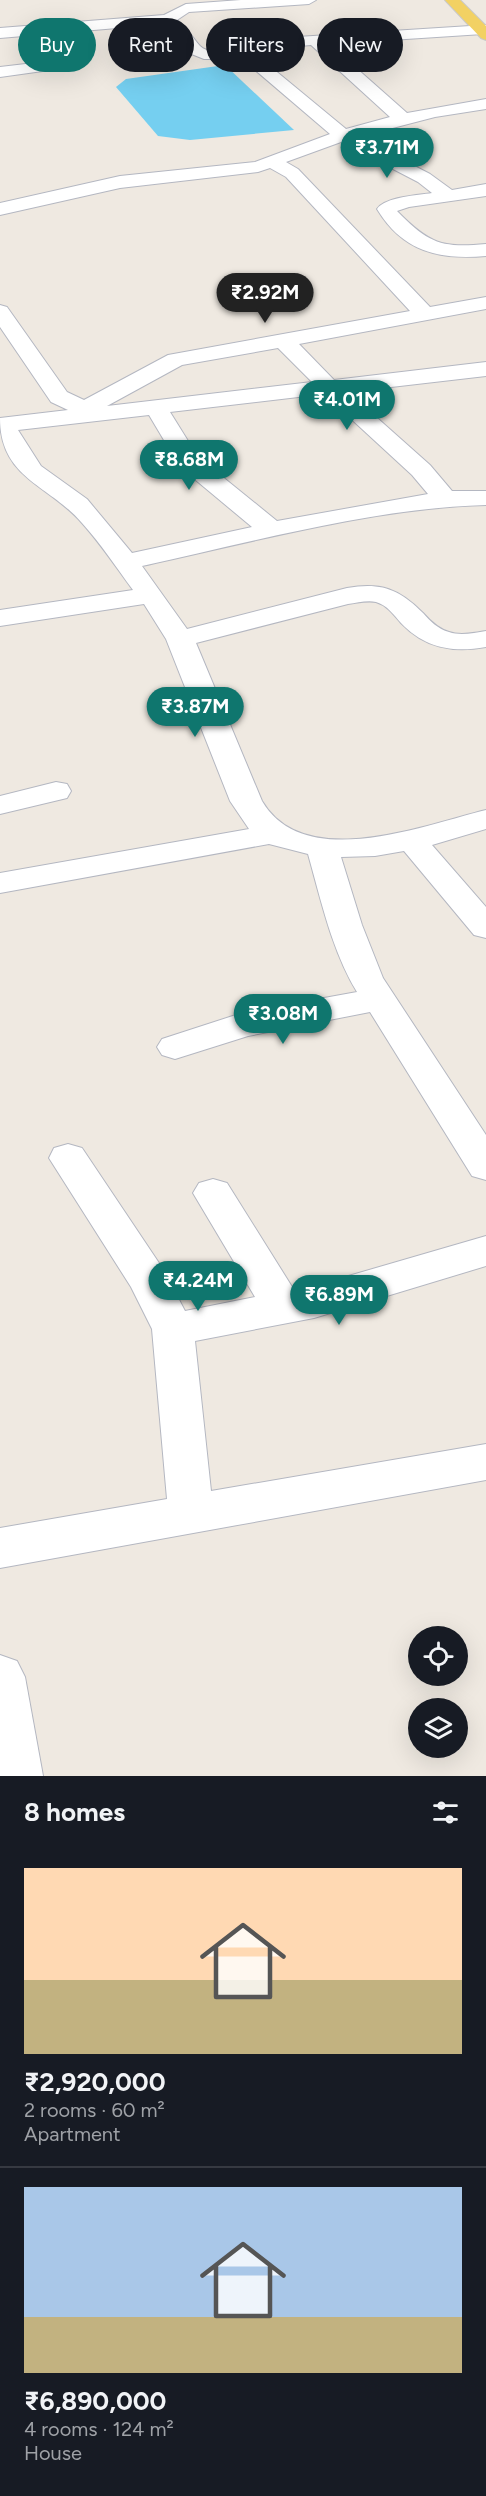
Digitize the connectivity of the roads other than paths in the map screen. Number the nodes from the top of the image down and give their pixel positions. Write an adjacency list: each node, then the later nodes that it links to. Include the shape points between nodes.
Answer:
1 (309, 0): 3 (street)
2 (452, 0): 7 (main road)
3 (186, 8): 4 (street); 5 (street)
4 (66, 12)
5 (170, 18)
6 (108, 24): 8 (street)
7 (484, 32): 9 (street)
8 (0, 33)
9 (315, 40): 10 (street, via 252,45 225,54 204,54); 15 (street)
10 (194, 48)
11 (18, 70): 12 (street)
12 (0, 72)
13 (267, 72): 16 (street)
14 (486, 104): 15 (street)
15 (404, 119): 16 (street)
16 (343, 136): 17 (street); 19 (street, via 424,178)
17 (272, 162): 20 (street, via 242,170 120,182); 24 (street, via 292,173)
18 (486, 190): 19 (street)
19 (447, 195): 21 (street, via 386,209 419,241 435,250 455,254)
20 (0, 209)
21 (486, 250)
22 (486, 303): 24 (street)
23 (0, 311): 29 (street, via 59,397)
24 (425, 314): 25 (street)
25 (284, 341): 27 (street); 29 (street, via 176,360)
26 (486, 369): 27 (street)
27 (329, 387): 28 (street); 32 (street, via 421,470)
28 (156, 408): 29 (street); 33 (street, via 189,462)
29 (77, 413): 30 (street)
30 (2, 425): 34 (street, via 32,471 84,510)
31 (486, 498): 32 (street)
32 (445, 499): 33 (street)
33 (271, 529): 34 (street)
34 (126, 562): 35 (street)
35 (151, 595): 36 (street); 37 (street)
36 (0, 618)
37 (180, 639): 38 (street, via 368,593 399,604 422,629 440,640 457,643); 42 (street, via 246,801)
38 (486, 639)
39 (56, 791): 40 (street)
40 (0, 805)
41 (486, 819): 43 (street)
42 (272, 834): 44 (street); 45 (street)
43 (413, 842): 44 (street, via 374,848); 46 (street)
44 (322, 848): 47 (street, via 345,925 366,978)
45 (0, 883)
46 (486, 928)
47 (380, 999): 48 (street, via 242,1025); 50 (street)
48 (175, 1047)
49 (68, 1158): 54 (street, via 148,1280)
50 (486, 1166)
51 (213, 1193): 53 (street)
52 (486, 1251): 53 (street, via 355,1292)
53 (283, 1308): 54 (street)
54 (173, 1329): 56 (street)
55 (486, 1462): 56 (street)
56 (191, 1515): 57 (street)
57 (0, 1548)
58 (0, 1677): 59 (street)
59 (17, 1776)

